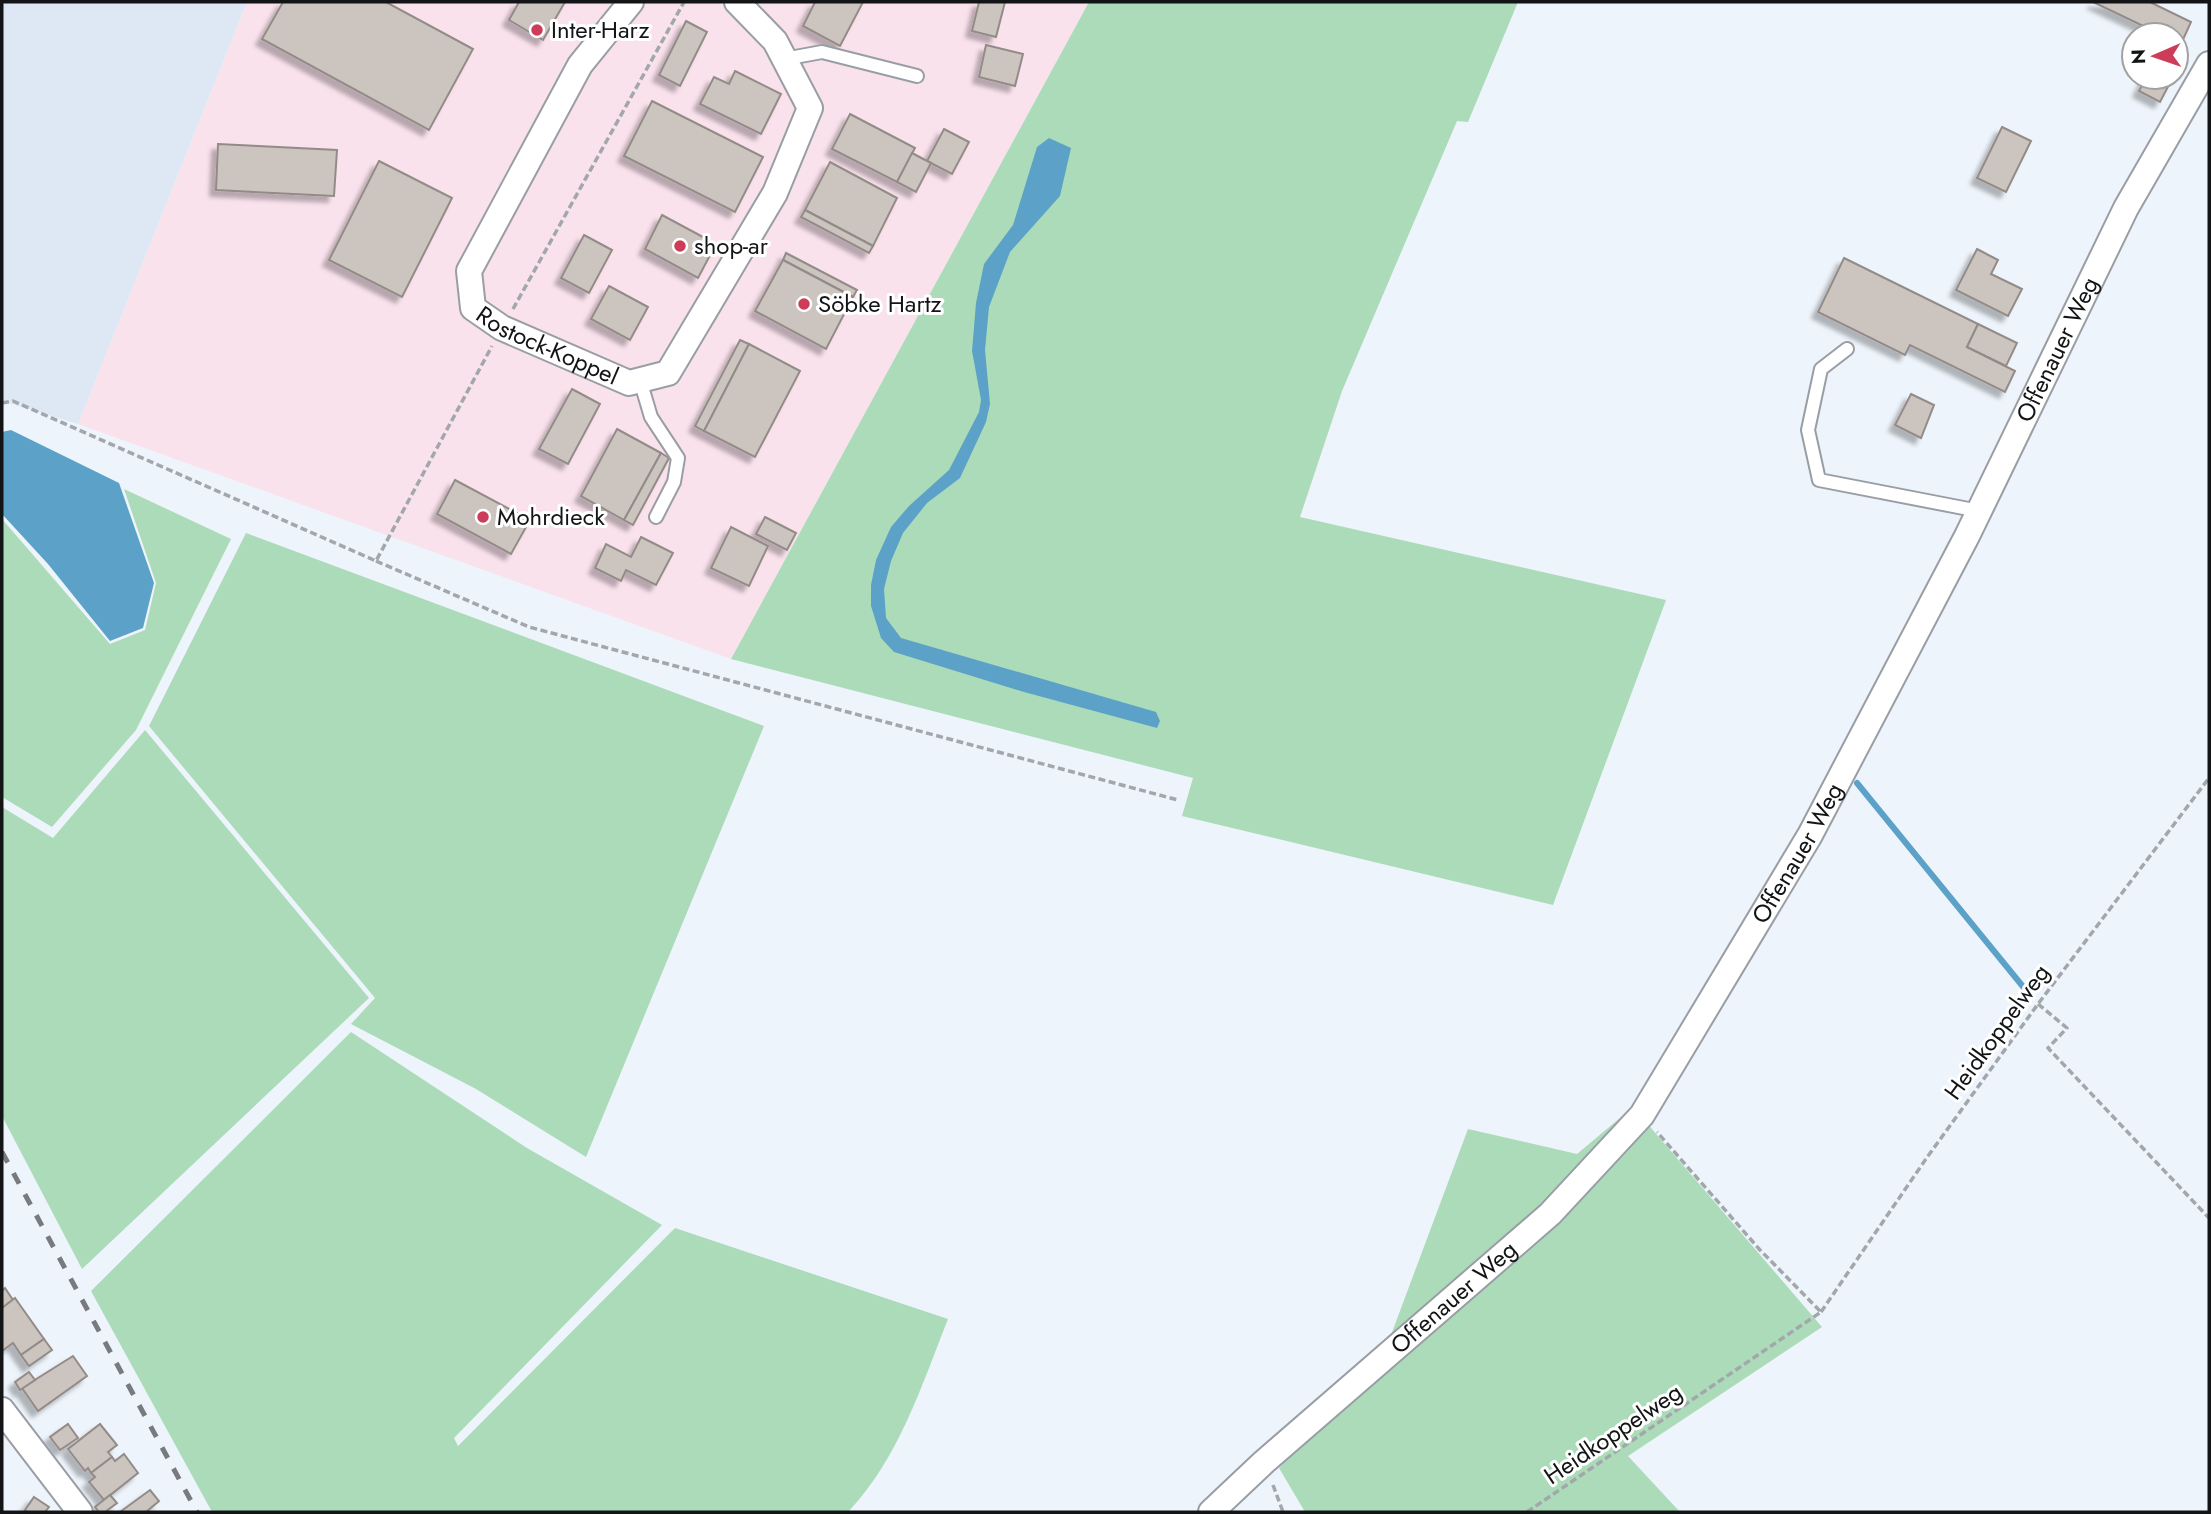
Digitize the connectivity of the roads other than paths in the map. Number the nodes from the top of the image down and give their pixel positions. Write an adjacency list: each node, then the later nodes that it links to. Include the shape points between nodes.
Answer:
1 (631, 2): 7 (street, Rostock-Koppel, via 580,65 469,271 473,308 502,328 629,383)
2 (737, 2): 3 (street, Rostock-Koppel, via 775,41)
3 (784, 59): 5 (lane, via 822,52); 7 (street, Rostock-Koppel, via 810,108 775,193 668,373)
4 (2209, 64): 8 (street, Offenauer Weg, via 2126,208)
5 (917, 76)
6 (1847, 349): 8 (lane, via 1821,369 1818,381 1808,430 1819,480)
7 (640, 380): 9 (lane, via 651,417 678,458 674,482)
8 (1979, 511): 12 (street, Offenauer Weg, via 1810,835 1642,1115 1550,1214)
9 (656, 517)
10 (2, 1410): 11 (street)
11 (80, 1512)
12 (1211, 1512)

